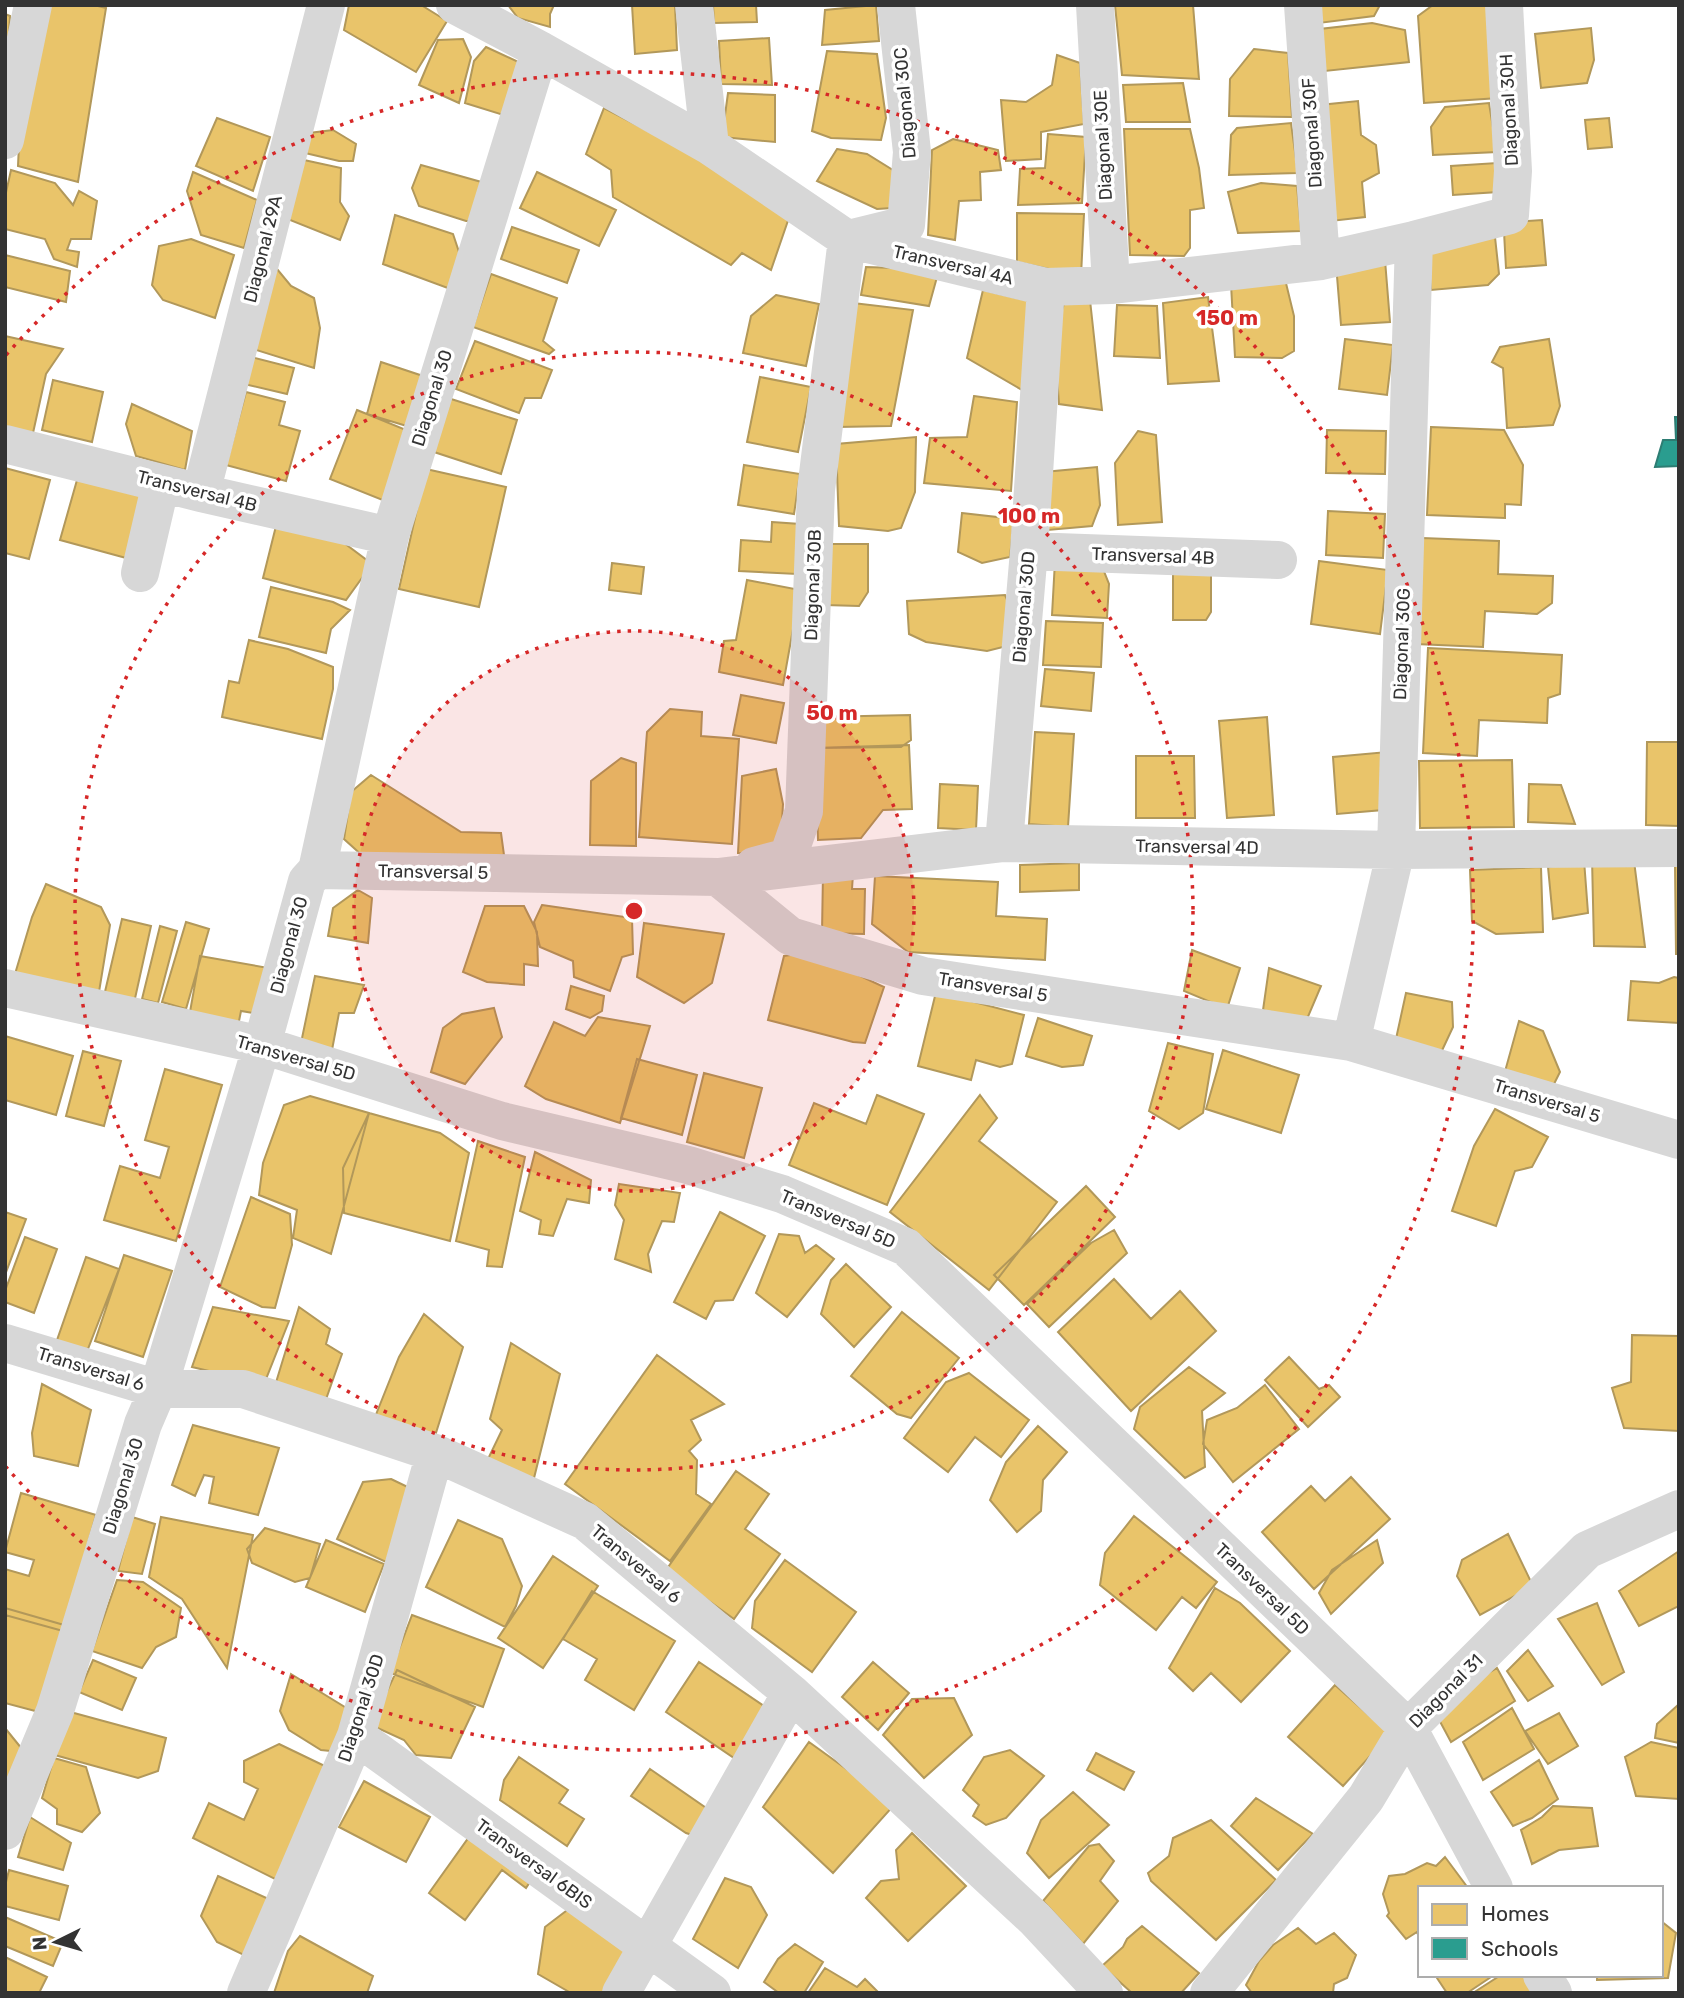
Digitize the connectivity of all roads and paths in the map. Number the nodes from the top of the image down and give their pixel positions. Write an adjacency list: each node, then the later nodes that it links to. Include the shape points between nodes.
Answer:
1 (33, 5): 10 (street)
2 (326, 5): 20 (street, Diagonal 29A)
3 (455, 5): 9 (street, Transversal 4A)
4 (694, 5): 11 (street)
5 (896, 5): 13 (street, Diagonal 30C, via 912,152 906,225)
6 (1095, 5): 16 (street, Diagonal 30E)
7 (1303, 5): 15 (street, Diagonal 30F)
8 (1504, 5): 12 (street, Diagonal 30H, via 1513,171)
9 (540, 50): 11 (street, Transversal 4A); 21 (street, Diagonal 30)
10 (5, 140)
11 (710, 146): 13 (street, Transversal 4A)
12 (1510, 215): 14 (street, Transversal 4A)
13 (847, 239): 17 (street, Transversal 4A); 29 (street, Diagonal 30B, via 816,490 804,811 788,857)
14 (1415, 240): 15 (street, Transversal 4A); 27 (street, Diagonal 30G)
15 (1321, 261): 16 (street, Transversal 4A)
16 (1111, 285): 17 (street, Transversal 4A)
17 (1046, 287): 22 (street, Diagonal 30D)
18 (5, 444): 19 (street, Transversal 4B)
19 (161, 483): 20 (street, Transversal 4B); 24 (street)
20 (201, 493): 21 (street, Transversal 4B)
21 (390, 536): 28 (street, Diagonal 30)
22 (1029, 551): 23 (street, Transversal 4B); 25 (street, Diagonal 30D)
23 (1278, 560)
24 (140, 573)
25 (1004, 843): 27 (street, Transversal 4D); 29 (street, Transversal 4D)
26 (1679, 848): 27 (street, Transversal 4D)
27 (1396, 850): 31 (street, Diagonal 30G)
28 (317, 870): 29 (street, Transversal 5); 32 (street, Diagonal 30, via 307,881)
29 (718, 877): 31 (street, Transversal 5, via 790,936 923,976)
30 (5, 989): 32 (street, Transversal 5D)
31 (1351, 1042): 33 (street, Transversal 5)
32 (262, 1045): 35 (street, Diagonal 30); 39 (street, Transversal 5D, via 502,1121 688,1165 782,1194 906,1247)
33 (1679, 1140)
34 (5, 1343): 35 (street, Transversal 6)
35 (158, 1389): 36 (street, Transversal 6, via 243,1389); 41 (street, Diagonal 30, via 143,1424 55,1711)
36 (435, 1453): 38 (street, Transversal 6, via 585,1521); 40 (street, Diagonal 30D)
37 (1679, 1508): 39 (street, Diagonal 31, via 1587,1550)
38 (791, 1693): 43 (street); 48 (street, Transversal 6, via 1035,1919)
39 (1408, 1728): 42 (street, Transversal 5D); 49 (street, Diagonal 31, via 1366,1798)
40 (356, 1736): 43 (street, Transversal 6BIS); 45 (street, Diagonal 30D)
41 (5, 1831)
42 (1493, 1886)
43 (648, 1947): 46 (street); 47 (street, Transversal 6BIS)
44 (1543, 1977): 50 (street)
45 (246, 1993)
46 (621, 1993)
47 (712, 1993)
48 (1104, 1993)
49 (1209, 1993)
50 (1553, 1993)

